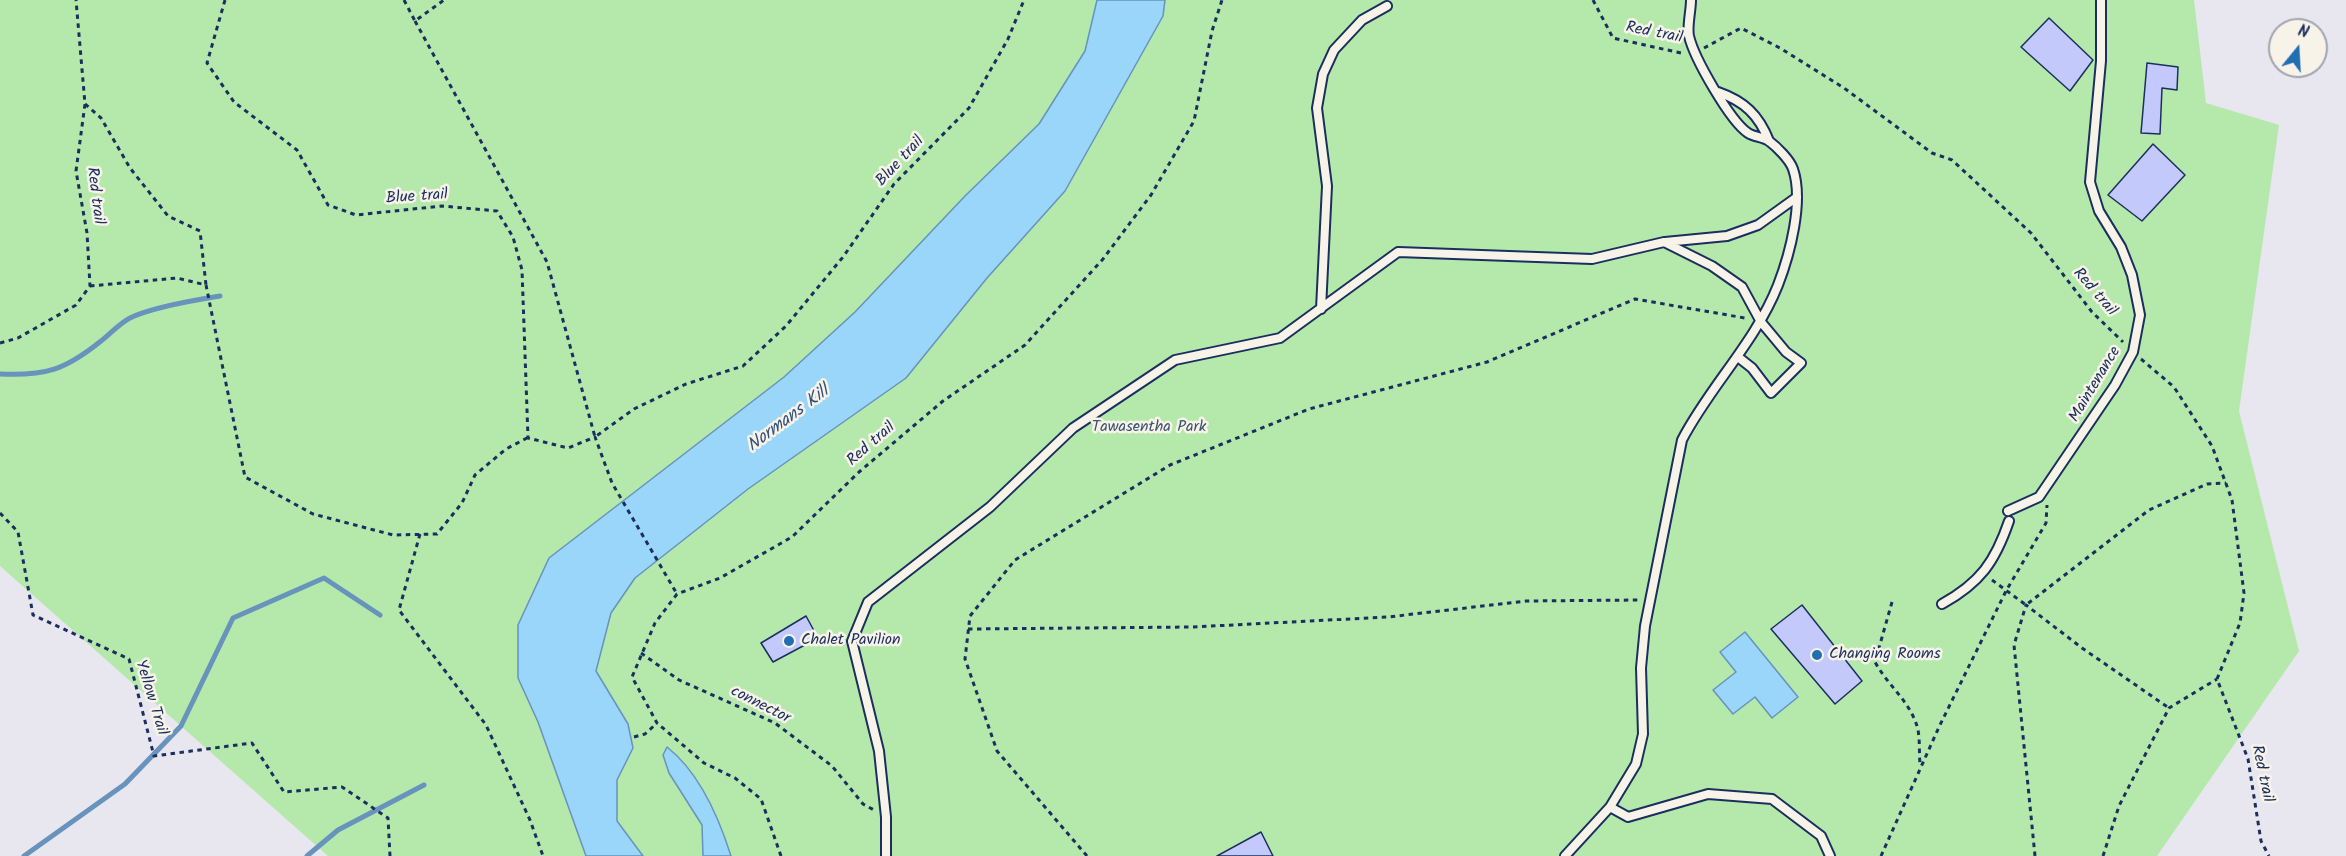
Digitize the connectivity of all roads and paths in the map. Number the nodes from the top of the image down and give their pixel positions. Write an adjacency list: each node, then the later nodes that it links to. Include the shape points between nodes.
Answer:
1 (76, 0): 16 (path, Red trail)
2 (225, 0): 28 (path, Blue trail, via 207,63 234,102 297,150 328,205 356,215 442,206 497,212 513,237 522,270)
3 (404, 0): 13 (path)
4 (444, 0): 13 (path)
5 (1019, 0): 12 (path)
6 (1024, 0): 12 (path, Blue trail)
7 (1222, 0): 37 (path, Red trail, via 1194,121 1151,195 1103,259 1026,345 943,401 859,472 792,537 720,578)
8 (1593, 0): 14 (path, Red trail, via 1613,38)
9 (1691, 0): 14 (lane, via 1689,36)
10 (2101, 0): 25 (lane, Maintenance, via 2101,61 2090,182 2099,211 2132,274 2140,315)
11 (1388, 6): 22 (lane, via 1362,20 1334,50 1323,74 1317,108 1327,186)
12 (1021, 7): 27 (path, Blue trail, via 1008,39 969,108 894,184 843,257 786,326 743,366 686,384 634,409)
13 (415, 21): 27 (path, via 547,262)
14 (1696, 52): 15 (lane); 25 (path, Red trail, via 1741,28 1844,88 1932,153 1952,160 2031,233 2092,312)
15 (1718, 92): 17 (lane, via 1725,109 1748,133); 17 (lane, via 1738,99 1761,121)
16 (84, 104): 20 (path, via 101,118 130,168 168,216 200,231); 21 (path, Red trail, via 76,171 87,233)
17 (1769, 141): 18 (lane, via 1793,168)
18 (1797, 197): 19 (lane, via 1758,225 1727,236); 23 (lane, via 1794,225 1778,283)
19 (1664, 242): 22 (lane, via 1592,259 1398,252); 23 (lane, via 1712,266 1742,287)
20 (206, 285): 21 (path, via 177,278); 34 (path, via 245,477 313,514 393,535)
21 (90, 286): 24 (path, via 76,305 18,338)
22 (1321, 309): 50 (lane, via 1280,338 1175,360 1073,428 990,507 868,602 852,641 879,751)
23 (1761, 322): 26 (lane); 26 (lane, via 1786,352 1801,363 1771,393); 42 (path, via 1635,299 1487,362 1309,409 1170,465 1015,560 970,616)
24 (0, 343)
25 (2133, 352): 29 (path, Red trail, via 2174,387 2212,446); 30 (lane, Maintenance)
26 (1738, 357): 38 (lane, via 1696,413 1682,440)
27 (595, 437): 28 (path, Blue trail, via 568,448); 37 (path, via 612,483)
28 (528, 438): 34 (path, via 506,449 475,475 462,503 437,534)
29 (2226, 483): 41 (path, via 2206,484 2149,510); 44 (path, Red trail, via 2232,500 2244,593 2240,623)
30 (2039, 497): 31 (lane); 36 (path, via 2049,506 2046,523)
31 (2008, 511)
32 (0, 513): 51 (path, Yellow Trail, via 18,532 33,615 129,659 154,756 252,742 284,792 342,787 388,818)
33 (2009, 521): 35 (lane, via 2000,550)
34 (420, 534): 52 (path, via 399,610 486,725)
35 (1983, 573): 36 (path); 40 (lane, via 1967,591)
36 (2006, 591): 41 (path); 48 (path)
37 (677, 594): 43 (path, via 655,622)
38 (1650, 601): 42 (path, via 1526,601 1388,616 1193,627); 49 (lane, via 1641,668 1643,734 1636,764)
39 (1892, 602): 48 (path, via 1875,662 1911,711 1918,731)
40 (1942, 604)
41 (2026, 605): 45 (path); 59 (path, via 2014,645)
42 (969, 629): 55 (path, via 965,659 997,751)
43 (640, 653): 46 (path, via 632,677); 50 (path, connector, via 679,680 775,723 832,766 863,804)
44 (2217, 679): 45 (path); 61 (path, Red trail, via 2248,759 2261,841)
45 (2169, 708): 60 (path, via 2119,806)
46 (657, 723): 47 (path, via 645,734); 53 (path, via 704,763 735,778 761,799)
47 (634, 737)
48 (1920, 766): 58 (path)
49 (1610, 807): 56 (lane); 57 (lane, via 1628,817 1708,794 1772,799 1821,836)
50 (886, 817): 54 (lane)
51 (390, 856)
52 (543, 856)
53 (781, 856)
54 (886, 856)
55 (1087, 856)
56 (1565, 856)
57 (1830, 856)
58 (1881, 856)
59 (2035, 856)
60 (2103, 856)
61 (2269, 856)

